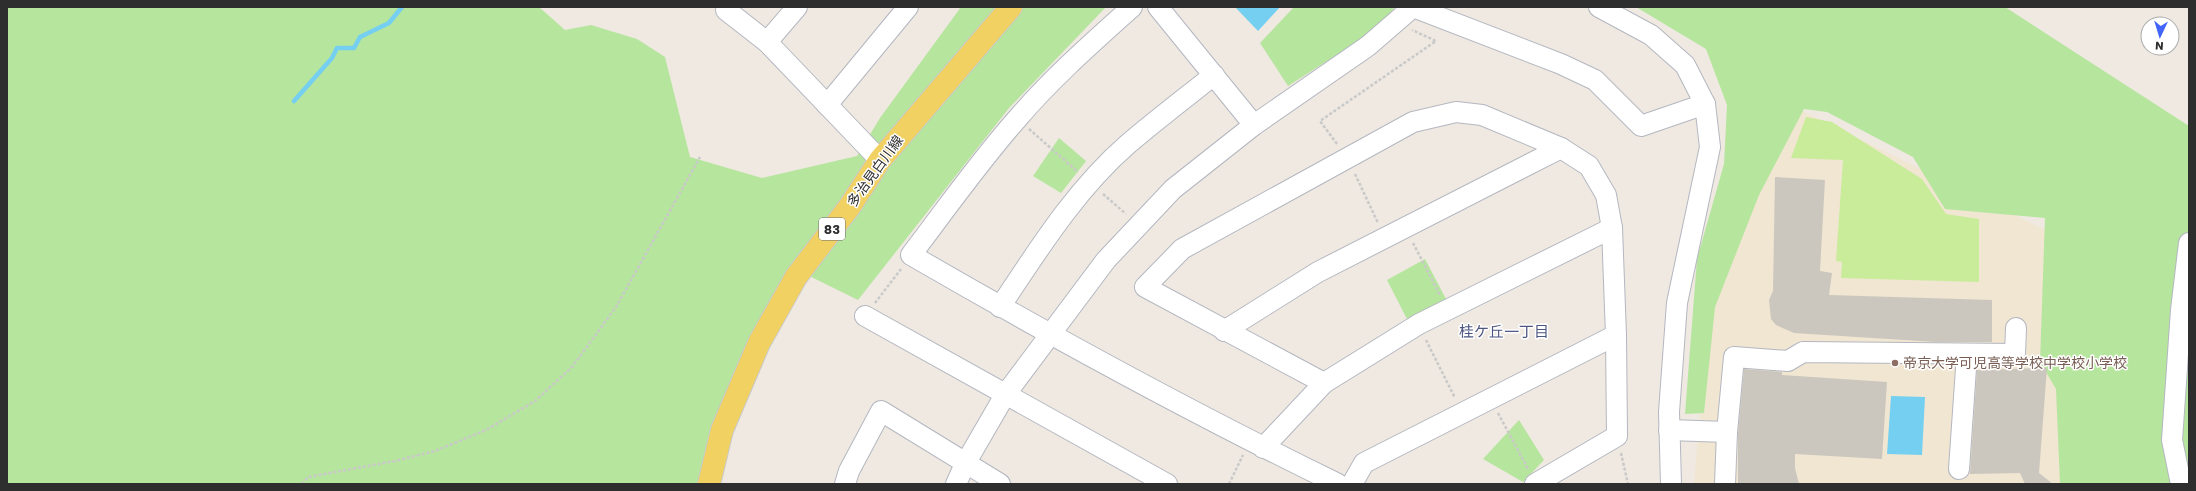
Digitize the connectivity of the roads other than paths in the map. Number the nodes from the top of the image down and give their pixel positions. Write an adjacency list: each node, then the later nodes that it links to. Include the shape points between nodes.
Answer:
1 (797, 7): 9 (street)
2 (908, 7): 12 (street)
3 (1011, 7): 15 (main road, 多治見白川線 / 83)
4 (1132, 7): 18 (street, via 1073,60 1017,119 911,256)
5 (1158, 7): 10 (street)
6 (1413, 7): 11 (street, via 1561,64 1595,80 1641,126); 13 (street, via 1368,46)
7 (1599, 7): 11 (street, via 1651,34 1684,65)
8 (726, 10): 9 (street)
9 (767, 42): 12 (street)
10 (1214, 75): 13 (street); 18 (street, via 1127,145 1090,183 1048,233)
11 (1705, 104): 27 (street, via 1710,147 1677,303)
12 (827, 105): 15 (street)
13 (1254, 125): 22 (street, via 1173,189 1106,260)
14 (1561, 148): 16 (street, via 1589,166 1606,195); 21 (street, via 1318,272); 21 (street, via 1482,115 1456,112 1413,122 1182,249 1145,287)
15 (880, 160): 32 (main road, 多治見白川線 / 83, via 850,206 796,277 759,343 722,430)
16 (1612, 228): 23 (street); 25 (street, via 1419,324)
17 (2189, 243): 42 (street, via 2180,310 2172,440)
18 (1000, 307): 22 (street)
19 (865, 316): 26 (street)
20 (2016, 328): 24 (street, via 2015,354)
21 (1224, 331): 25 (street)
22 (1050, 335): 26 (street); 29 (street)
23 (1616, 335): 38 (street, via 1364,463); 39 (street, via 1616,436)
24 (1967, 354): 28 (street, via 1803,352 1788,361 1734,358); 31 (street)
25 (1324, 383): 29 (street)
26 (1005, 395): 30 (street); 36 (street)
27 (1670, 430): 28 (street); 40 (street)
28 (1727, 432): 41 (street)
29 (1256, 444): 37 (street)
30 (965, 464): 33 (street, via 881,412 849,471); 34 (street); 35 (street)
31 (1959, 469)
32 (709, 484)
33 (845, 484)
34 (956, 484)
35 (1000, 484)
36 (1167, 484)
37 (1338, 484)
38 (1352, 484)
39 (1535, 484)
40 (1671, 484)
41 (1725, 484)
42 (2182, 484)

